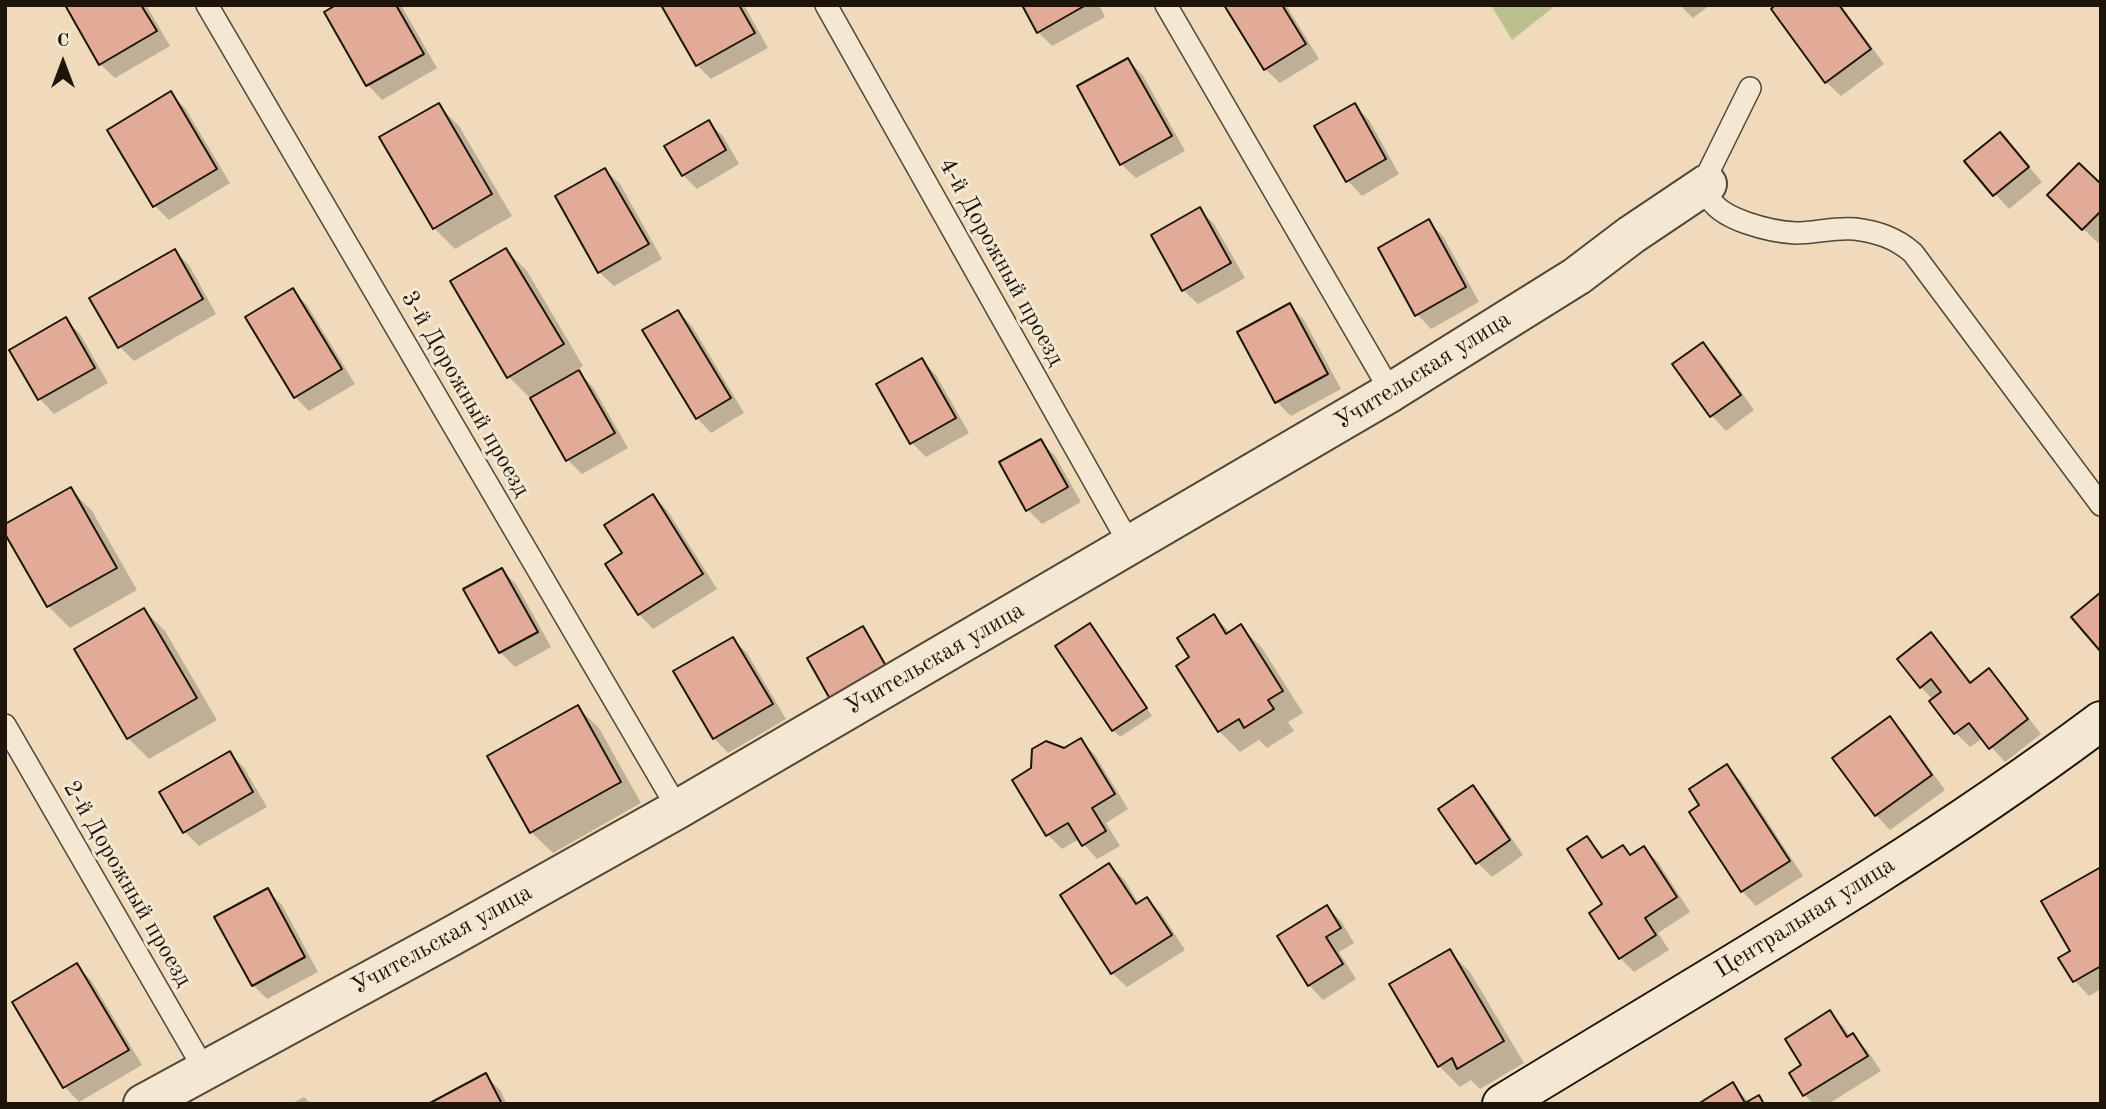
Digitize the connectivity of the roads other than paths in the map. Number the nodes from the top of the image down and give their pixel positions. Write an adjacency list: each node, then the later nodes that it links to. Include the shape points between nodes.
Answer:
1 (207, 5): 11 (lane, 3-й Дорожный проезд)
2 (826, 5): 8 (lane, 4-й Дорожный проезд)
3 (1166, 5): 6 (lane)
4 (1750, 88): 5 (lane)
5 (1707, 184): 6 (street, Учительская улица, via 1577,276); 7 (lane, via 1709,197 1717,206 1751,225 1796,233 1851,229 1900,241)
6 (1391, 392): 8 (street, Учительская улица)
7 (2101, 505)
8 (1130, 545): 11 (street, Учительская улица)
9 (2101, 720): 14 (street, Центральная улица, via 1889,867)
10 (5, 725): 12 (lane, 2-й Дорожный проезд)
11 (678, 809): 12 (street, Учительская улица)
12 (204, 1069): 13 (street, Учительская улица)
13 (143, 1104)
14 (1502, 1104)

